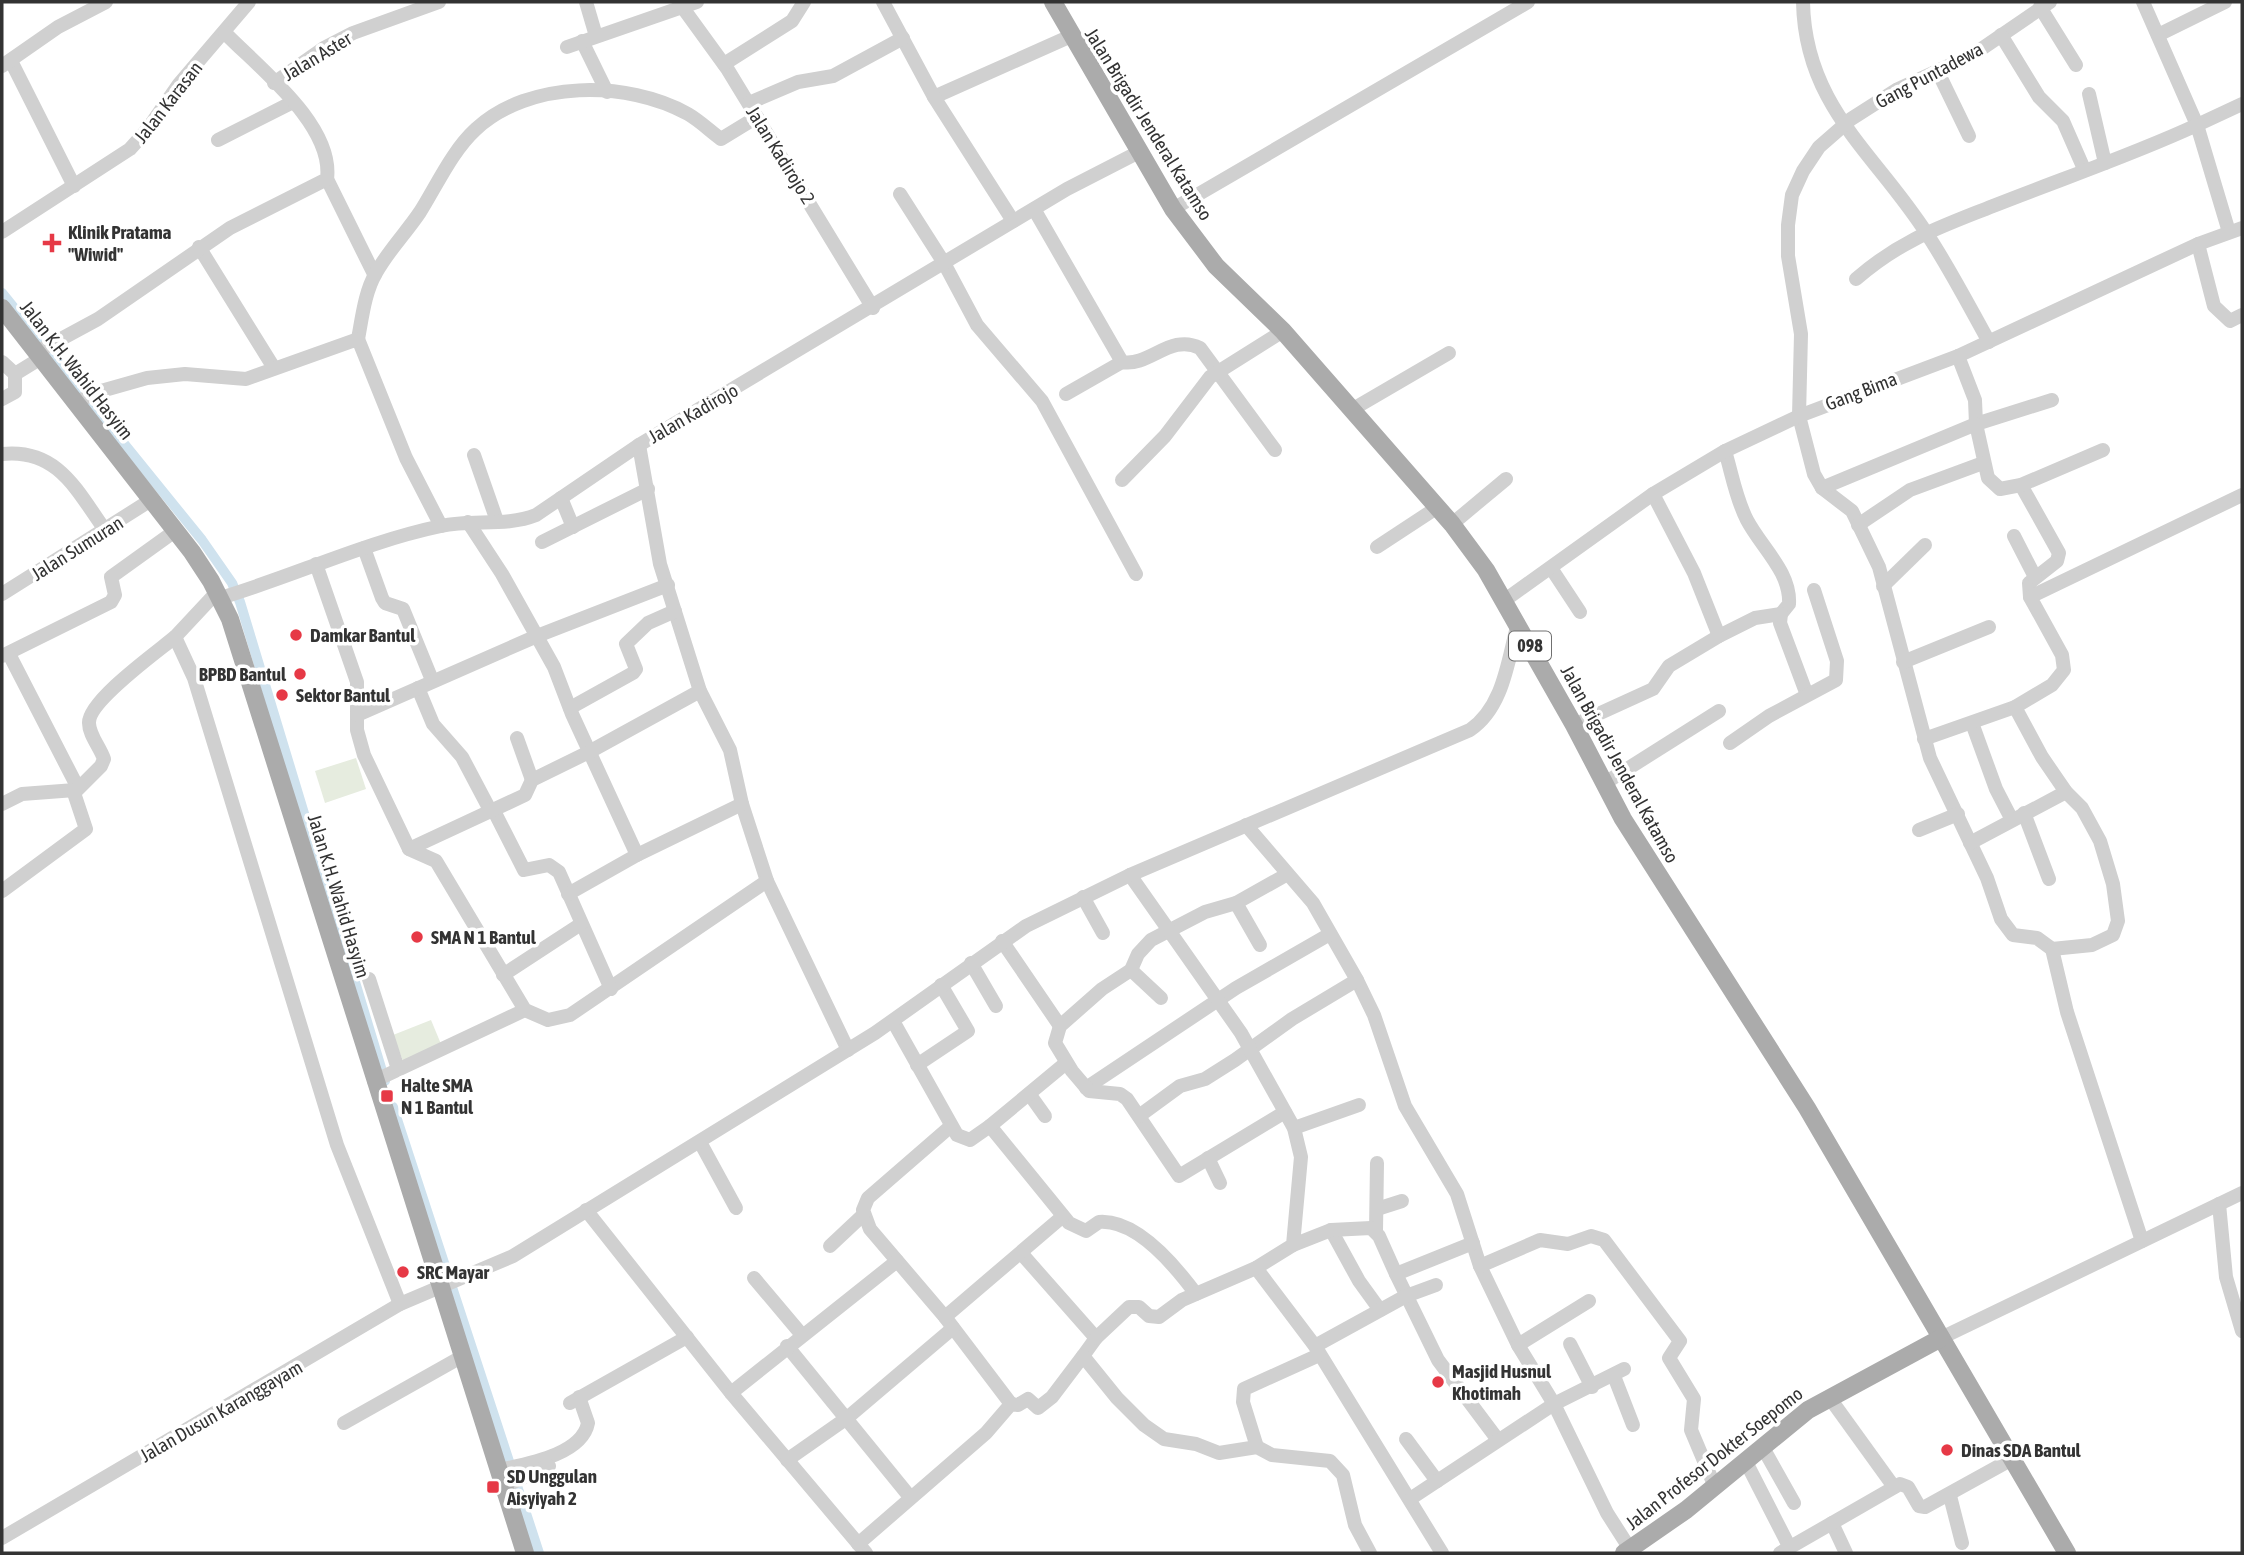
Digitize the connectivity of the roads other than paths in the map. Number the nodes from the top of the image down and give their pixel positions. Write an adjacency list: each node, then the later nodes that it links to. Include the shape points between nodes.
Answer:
1 (249, 2): 15 (street, Jalan Karasan)
2 (439, 2): 14 (street, Jalan Aster)
3 (586, 2): 20 (street)
4 (804, 2): 23 (street, via 792,21)
5 (883, 2): 19 (street)
6 (1053, 2): 18 (main road, Jalan Brigadir Jenderal Katamso / 098)
7 (1528, 2): 45 (street)
8 (1803, 2): 35 (street, via 1812,59)
9 (2143, 2): 17 (street)
10 (2225, 2): 17 (street)
11 (99, 3): 22 (street)
12 (2045, 4): 16 (street, Gang Puntadewa); 24 (street)
13 (690, 5): 20 (street); 23 (street, Jalan Kadirojo 2)
14 (419, 6): 26 (street, Jalan Aster, via 324,48)
15 (225, 33): 26 (street); 42 (street, Jalan Karasan, via 174,90 138,142)
16 (2001, 35): 25 (street, Gang Puntadewa, via 1974,54); 40 (street, via 2039,97 2063,121)
17 (2158, 35): 34 (street)
18 (1071, 36): 29 (street); 38 (main road, Jalan Brigadir Jenderal Katamso / 098)
19 (903, 38): 29 (street); 31 (street, via 833,76 797,82)
20 (589, 39): 21 (street); 27 (street)
21 (567, 47)
22 (6, 63): 42 (street)
23 (724, 64): 31 (street, Jalan Kadirojo 2)
24 (2076, 65)
25 (1937, 70): 35 (street, Gang Puntadewa, via 1886,96); 36 (street)
26 (274, 83): 30 (street)
27 (607, 92): 33 (street, via 652,99 687,113 720,139); 53 (street, via 530,98 490,117 461,146)
28 (2089, 94): 39 (street)
29 (934, 97): 46 (street)
30 (293, 102): 37 (street); 41 (street, via 314,125)
31 (749, 103): 33 (street, Jalan Kadirojo 2)
32 (2241, 108): 34 (street)
33 (757, 117): 56 (street, Jalan Kadirojo 2)
34 (2197, 125): 39 (street); 47 (street)
35 (1843, 127): 49 (street); 74 (street, Gang Puntadewa, via 1812,156 1790,203 1788,256 1801,334)
36 (1969, 136)
37 (218, 140)
38 (1139, 152): 44 (street, Jalan Kadirojo); 45 (main road, Jalan Brigadir Jenderal Katamso / 098)
39 (2105, 163): 40 (street)
40 (2084, 169): 49 (street)
41 (327, 179): 51 (street); 53 (street)
42 (74, 186): 48 (street, Jalan Karasan)
43 (900, 194): 52 (street)
44 (1034, 209): 46 (street, Jalan Kadirojo); 65 (street)
45 (1173, 209): 58 (main road, Jalan Brigadir Jenderal Katamso / 098, via 1216,265)
46 (1013, 221): 52 (street, Jalan Kadirojo)
47 (2236, 230): 50 (street, Gang Bima)
48 (2, 232)
49 (1927, 233): 54 (street, via 1900,245); 60 (street)
50 (2198, 243): 57 (street, via 2214,306); 60 (street, Gang Bima)
51 (200, 247): 61 (street, via 116,307); 66 (street)
52 (944, 262): 56 (street, Jalan Kadirojo); 108 (street, via 977,326 1042,401)
53 (374, 274): 59 (street)
54 (1857, 279)
55 (2, 308): 61 (main road, Jalan K.H. Wahid Hasyim)
56 (873, 308): 76 (street, Jalan Kadirojo)
57 (2238, 321)
58 (1283, 331): 67 (street); 73 (main road, Jalan Brigadir Jenderal Katamso / 098)
59 (358, 340): 66 (street); 97 (street, via 406,458)
60 (1989, 342): 63 (street, Gang Bima)
61 (44, 350): 68 (street); 71 (main road, Jalan K.H. Wahid Hasyim)
62 (1450, 352): 73 (street)
63 (1958, 356): 74 (street, Gang Bima); 75 (street, via 1975,400)
64 (2, 362): 68 (street)
65 (1122, 362): 67 (street, via 1184,342 1200,348); 69 (street)
66 (274, 368): 71 (street, via 234,380 193,374 148,378)
67 (1219, 369): 77 (street); 84 (street)
68 (15, 374): 70 (street, via 15,392)
69 (1066, 394)
70 (2, 399)
71 (84, 399): 91 (main road, Jalan K.H. Wahid Hasyim)
72 (2052, 400): 75 (street)
73 (1353, 410): 92 (main road, Jalan Brigadir Jenderal Katamso / 098)
74 (1799, 416): 79 (street, Gang Bima); 86 (street, Gang Puntadewa)
75 (1976, 424): 82 (street); 86 (street)
76 (639, 445): 87 (street); 90 (street, Jalan Kadirojo)
77 (1275, 450)
78 (2103, 450): 85 (street)
79 (1725, 451): 88 (street, Gang Bima); 119 (street, via 1744,513 1775,561 1788,592 1789,604)
80 (2, 454): 99 (street, via 34,455 53,464)
81 (474, 455): 93 (street)
82 (1983, 463): 85 (street, via 1995,486); 96 (street, via 1910,490)
83 (1506, 479): 95 (street)
84 (1122, 480)
85 (2021, 485): 109 (street, via 2059,554 2057,561)
86 (1822, 488): 96 (street, via 1846,504)
87 (648, 489): 98 (street); 110 (street)
88 (1653, 494): 107 (street, Gang Bima); 123 (street, via 1694,573)
89 (2242, 495): 115 (street)
90 (561, 498): 93 (street, Jalan Kadirojo, via 528,519); 98 (street)
91 (151, 500): 99 (street, Jalan Sumuran); 100 (main road, Jalan K.H. Wahid Hasyim)
92 (1438, 507): 95 (main road, Jalan Brigadir Jenderal Katamso / 098); 104 (street)
93 (497, 520): 94 (street, Jalan Kadirojo)
94 (468, 522): 97 (street, Jalan Kadirojo); 122 (street)
95 (1452, 524): 116 (main road, Jalan Brigadir Jenderal Katamso / 098)
96 (1858, 525): 111 (street)
97 (441, 526): 105 (street, Jalan Kadirojo)
98 (573, 527): 102 (street)
99 (105, 530): 113 (street, Jalan Sumuran)
100 (176, 531): 114 (main road, Jalan K.H. Wahid Hasyim); 125 (street, via 111,578 115,595 111,601)
101 (2014, 536): 109 (street)
102 (542, 542)
103 (1925, 545): 111 (street)
104 (1377, 547)
105 (364, 548): 106 (street, Jalan Kadirojo); 127 (street, via 382,598 403,609)
106 (316, 564): 114 (street, Jalan Kadirojo); 134 (street, via 353,665)
107 (1551, 568): 116 (street, Gang Bima); 118 (street)
108 (1136, 575)
109 (2035, 577): 115 (street, via 2028,585)
110 (668, 585): 117 (street); 122 (street)
111 (1884, 586): 126 (street)
112 (1814, 590): 130 (street, via 1837,674 1829,685)
113 (2, 594)
114 (225, 595): 124 (street); 188 (main road, Jalan K.H. Wahid Hasyim)
115 (2030, 597): 131 (street, via 2062,654 2064,670 2052,685)
116 (1505, 600): 120 (main road, Jalan Brigadir Jenderal Katamso / 098)
117 (675, 611): 129 (street); 132 (street, via 648,623 626,644 636,668 633,673)
118 (1580, 612)
119 (1781, 614): 123 (street, via 1755,618); 130 (street, via 1780,623)
120 (1518, 623): 136 (main road, Jalan Brigadir Jenderal Katamso / 098); 150 (street, Jalan Dusun Karanggayam, via 1495,702 1478,725)
121 (1989, 627): 126 (street)
122 (537, 636): 127 (street); 132 (street)
123 (1719, 636): 136 (street, via 1669,666 1653,688)
124 (175, 637): 143 (street, via 91,712 90,730 103,761); 227 (street, via 194,678 337,1145)
125 (5, 655): 143 (street)
126 (1903, 662): 138 (street)
127 (432, 680): 128 (street)
128 (418, 688): 134 (street); 147 (street, via 433,724 462,757)
129 (700, 691): 140 (street); 146 (street, via 730,750)
130 (1807, 695): 139 (street)
131 (2015, 707): 135 (street); 144 (street)
132 (570, 708): 140 (street)
133 (1719, 711): 142 (street)
134 (357, 715): 153 (street, via 364,755)
135 (1972, 723): 138 (street); 149 (street, via 1996,789)
136 (1574, 725): 142 (main road, Jalan Brigadir Jenderal Katamso / 098)
137 (517, 738): 141 (street)
138 (1924, 739): 148 (street)
139 (1730, 743)
140 (589, 752): 141 (street); 154 (street)
141 (532, 780): 147 (street, via 525,795)
142 (1605, 783): 234 (main road, Jalan Brigadir Jenderal Katamso / 098, via 1666,891 1807,1108)
143 (77, 789): 145 (street, via 22,794); 159 (street, via 75,800 86,829)
144 (2066, 792): 149 (street); 169 (street, via 2082,808 2100,841 2113,884 2118,925 2104,941)
145 (2, 804)
146 (742, 804): 154 (street); 158 (street)
147 (492, 810): 153 (street); 160 (street, via 524,870 553,866)
148 (1958, 814): 151 (street); 152 (street)
149 (2018, 817): 152 (street); 157 (street)
150 (1246, 825): 155 (street, Jalan Dusun Karanggayam); 156 (street)
151 (1919, 830)
152 (1969, 843): 169 (street, via 2009,933 2037,938)
153 (409, 849): 172 (street, via 436,861)
154 (637, 855): 160 (street)
155 (1129, 875): 161 (street, Jalan Dusun Karanggayam); 164 (street)
156 (1286, 875): 162 (street); 166 (street, via 1313,903)
157 (2049, 879)
158 (767, 881): 176 (street); 184 (street)
159 (2, 891)
160 (568, 894): 163 (street)
161 (1083, 897): 165 (street); 167 (street, Jalan Dusun Karanggayam)
162 (1237, 903): 164 (street); 168 (street)
163 (581, 924): 172 (street); 176 (street)
164 (1167, 930): 171 (street, via 1142,949); 178 (street)
165 (1103, 933)
166 (1330, 934): 174 (street); 178 (street)
167 (1002, 941): 170 (street, Jalan Dusun Karanggayam); 182 (street)
168 (1260, 944)
169 (2052, 949): 212 (street, via 2067,1012)
170 (971, 963): 175 (street, Jalan Dusun Karanggayam); 179 (street)
171 (1131, 970): 177 (street); 182 (street)
172 (503, 975): 180 (street)
173 (369, 979): 187 (street)
174 (1357, 980): 183 (street); 213 (street, via 1374,1015 1396,1085 1452,1184)
175 (941, 985): 181 (street, Jalan Dusun Karanggayam); 186 (street, via 968,1031)
176 (611, 989): 180 (street, via 561,1018 542,1019)
177 (1161, 998)
178 (1217, 1001): 183 (street); 189 (street)
179 (996, 1006)
180 (525, 1010): 187 (street)
181 (893, 1021): 184 (street, Jalan Dusun Karanggayam); 186 (street)
182 (1060, 1026): 185 (street, via 1055,1042)
183 (1250, 1049): 192 (street); 194 (street, via 1205,1079 1180,1086)
184 (848, 1050): 198 (street, Jalan Dusun Karanggayam)
185 (1066, 1063): 189 (street); 190 (street)
186 (917, 1065): 195 (street)
187 (396, 1070): 188 (street)
188 (376, 1081): 222 (main road, Jalan K.H. Wahid Hasyim)
189 (1086, 1088): 194 (street, via 1124,1096)
190 (1030, 1095): 193 (street); 196 (street)
191 (1359, 1105): 197 (street)
192 (1285, 1112): 197 (street); 199 (street)
193 (1045, 1116)
194 (1139, 1116): 199 (street, via 1179,1176)
195 (951, 1126): 196 (street, via 960,1137 970,1140); 208 (street, via 868,1198)
196 (990, 1126): 209 (street)
197 (1294, 1128): 214 (street, via 1301,1157)
198 (700, 1142): 205 (street); 207 (street, Jalan Dusun Karanggayam)
199 (1208, 1158): 201 (street)
200 (1377, 1163): 206 (street)
201 (1220, 1183)
202 (2242, 1193): 204 (street)
203 (1402, 1200): 206 (street)
204 (2219, 1204): 212 (street); 230 (street, via 2226,1277)
205 (736, 1208)
206 (1377, 1209): 211 (street)
207 (586, 1210): 222 (street, Jalan Dusun Karanggayam, via 513,1256); 232 (street)
208 (863, 1216): 215 (street); 217 (street)
209 (1062, 1217): 216 (street); 224 (street, via 1083,1231 1099,1222 1111,1223 1155,1245)
210 (1331, 1230): 211 (street); 214 (street); 228 (street)
211 (1376, 1231): 220 (street)
212 (2142, 1241): 234 (street)
213 (1473, 1243): 218 (street); 220 (street)
214 (1293, 1245): 219 (street)
215 (830, 1247)
216 (1021, 1253): 229 (street); 233 (street)
217 (897, 1261): 229 (street); 231 (street)
218 (1480, 1266): 236 (street); 259 (street, via 1541,1240 1568,1244 1598,1236 1616,1252 1679,1338 1669,1357 1694,1399 1691,1430)
219 (1256, 1269): 224 (street); 238 (street)
220 (1396, 1274): 225 (street)
221 (754, 1278): 231 (street)
222 (445, 1284): 227 (street, Jalan Dusun Karanggayam); 239 (main road, Jalan K.H. Wahid Hasyim)
223 (1436, 1285): 225 (street)
224 (1196, 1294): 233 (street, via 1159,1317 1129,1307)
225 (1406, 1296): 228 (street); 250 (street, via 1438,1360)
226 (1589, 1301): 236 (street)
227 (400, 1304): 266 (street, Jalan Dusun Karanggayam)
228 (1380, 1310): 238 (street)
229 (949, 1322): 244 (street); 246 (street)
230 (2242, 1331)
231 (802, 1335): 237 (street)
232 (687, 1337): 242 (street); 257 (street, via 575,1400 588,1423 582,1437)
233 (1096, 1338): 240 (street)
234 (1941, 1338): 243 (main road, Jalan Profesor Dokter Soepomo); 253 (main road, 098)
235 (1570, 1344): 241 (street)
236 (1518, 1345): 245 (street)
237 (787, 1346): 242 (street); 246 (street)
238 (1317, 1350): 252 (street, via 1244,1389 1243,1402); 263 (street)
239 (463, 1356): 247 (street); 257 (main road, Jalan K.H. Wahid Hasyim)
240 (1083, 1356): 244 (street, via 1043,1405 1038,1408 1028,1399); 252 (street, via 1117,1398 1164,1439 1219,1453)
241 (1592, 1387): 245 (street); 248 (street, via 1619,1373)
242 (731, 1393): 254 (street)
243 (1829, 1397): 251 (main road, Jalan Profesor Dokter Soepomo); 260 (street)
244 (1011, 1404): 262 (street, via 986,1433)
245 (1554, 1404): 250 (street); 270 (street)
246 (847, 1418): 254 (street); 262 (street)
247 (344, 1423)
248 (1633, 1425)
249 (1406, 1438): 258 (street)
250 (1498, 1440): 258 (street)
251 (1762, 1446): 255 (main road, Jalan Profesor Dokter Soepomo); 264 (street)
252 (1257, 1447): 272 (street, via 1272,1455 1325,1459 1335,1464 1344,1480 1355,1525)
253 (2012, 1459): 261 (street); 275 (main road, 098)
254 (787, 1460): 268 (street)
255 (1745, 1460): 259 (main road, Jalan Profesor Dokter Soepomo); 269 (street)
256 (550, 1466): 257 (street)
257 (514, 1474): 271 (main road, Jalan K.H. Wahid Hasyim)
258 (1437, 1480): 263 (street)
259 (1715, 1487): 270 (main road, Jalan Profesor Dokter Soepomo)
260 (1894, 1487): 261 (street, via 1906,1486 1922,1507); 265 (street)
261 (1950, 1496): 267 (street)
262 (910, 1497): 268 (street)
263 (1410, 1499): 273 (street)
264 (1794, 1503)
265 (1832, 1523): 269 (street); 274 (street)
266 (2, 1538)
267 (1962, 1543)
268 (862, 1548)
269 (1785, 1551)
270 (1626, 1552)
271 (525, 1553)
272 (1370, 1553)
273 (1442, 1553)
274 (1846, 1553)
275 (2067, 1553)

